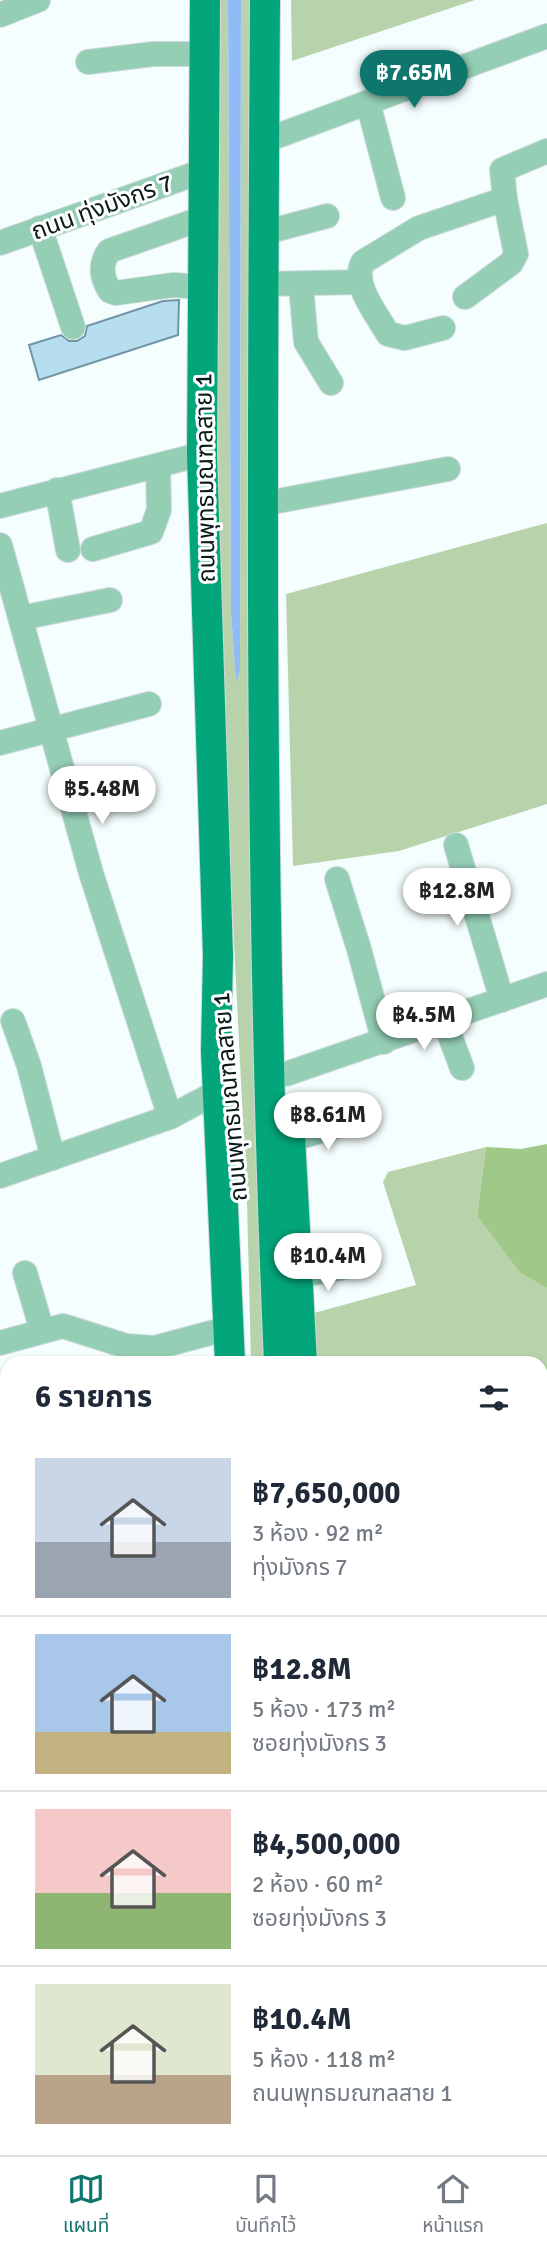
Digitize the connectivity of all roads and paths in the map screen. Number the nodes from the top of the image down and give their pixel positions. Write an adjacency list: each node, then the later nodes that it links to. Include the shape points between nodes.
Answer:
1 (38, 0): 4 (street)
2 (205, 0): 6 (main road, ถนนพุทธมณฑลสาย 1)
3 (265, 0): 9 (main road, ถนนพุทธมณฑลสาย 1)
4 (0, 15)
5 (547, 36): 8 (street)
6 (205, 54): 7 (street, via 153,54); 11 (main road, ถนนพุทธมณฑลสาย 1)
7 (88, 62)
8 (368, 103): 9 (street); 12 (street)
9 (264, 141): 17 (main road, ถนนพุทธมณฑลสาย 1)
10 (547, 151): 13 (street, via 502,170)
11 (203, 171): 15 (main road, ถนนพุทธมณฑลสาย 1); 16 (street, ถนน ทุ่งมังกร 7)
12 (393, 198)
13 (505, 199): 19 (street, via 419,228 363,262 358,270); 23 (street, via 516,254 511,263)
14 (327, 216): 17 (street)
15 (203, 218): 22 (main road, ถนนพุทธมณฑลสาย 1); 22 (street, via 109,251 102,266 106,284 116,293 173,285)
16 (40, 228): 18 (street, ถนน ทุ่งมังกร 7); 24 (street)
17 (263, 233): 20 (main road, ถนนพุทธมณฑลสาย 1)
18 (0, 243)
19 (360, 282): 21 (street); 25 (street, via 388,334 405,338)
20 (263, 284): 21 (street); 31 (main road, ถนนพุทธมณฑลสาย 1)
21 (300, 286): 26 (street, via 306,342)
22 (203, 287): 27 (main road, ถนนพุทธมณฑลสาย 1)
23 (465, 297)
24 (73, 327)
25 (443, 328)
26 (331, 383)
27 (202, 454): 28 (street); 45 (main road, ถนนพุทธมณฑลสาย 1)
28 (158, 467): 30 (street); 34 (street, via 159,510 151,532)
29 (448, 469): 31 (street)
30 (57, 490): 32 (street); 35 (street)
31 (262, 504): 44 (main road, ถนนพุทธมณฑลสาย 1)
32 (0, 506)
33 (0, 545): 36 (street)
34 (93, 549)
35 (68, 550)
36 (6, 590): 38 (street)
37 (110, 600): 38 (street)
38 (21, 618): 40 (street)
39 (149, 705): 40 (street)
40 (52, 728): 41 (street); 54 (street, via 121,975)
41 (0, 743)
42 (456, 845): 47 (street)
43 (337, 879): 50 (street)
44 (268, 955): 52 (main road, ถนนพุทธมณฑลสาย 1); 65 (main road, ถนนพุทธมณฑลสาย 1)
45 (218, 956): 53 (main road, ถนนพุทธมณฑลสาย 1); 63 (main road, ถนนพุทธมณฑลสาย 1, via 231,1068)
46 (547, 984): 47 (street)
47 (502, 1000): 48 (street)
48 (444, 1020): 50 (street); 51 (street)
49 (13, 1021): 57 (street)
50 (384, 1042): 52 (street)
51 (462, 1068)
52 (286, 1074): 56 (main road, ถนนพุทธมณฑลสาย 1)
53 (217, 1092): 54 (street); 63 (main road, ถนนพุทธมณฑลสาย 1)
54 (170, 1117): 57 (street)
55 (353, 1121): 56 (street)
56 (290, 1140): 61 (main road, ถนนพุทธมณฑลสาย 1)
57 (53, 1158): 58 (street)
58 (0, 1177)
59 (350, 1266): 61 (street)
60 (25, 1273): 62 (street)
61 (298, 1276): 66 (main road, ถนนพุทธมณฑลสาย 1)
62 (42, 1330): 63 (street, via 63,1326 125,1346 154,1348); 64 (street)
63 (241, 1342)
64 (0, 1343)
65 (278, 1350)
66 (302, 1356)

